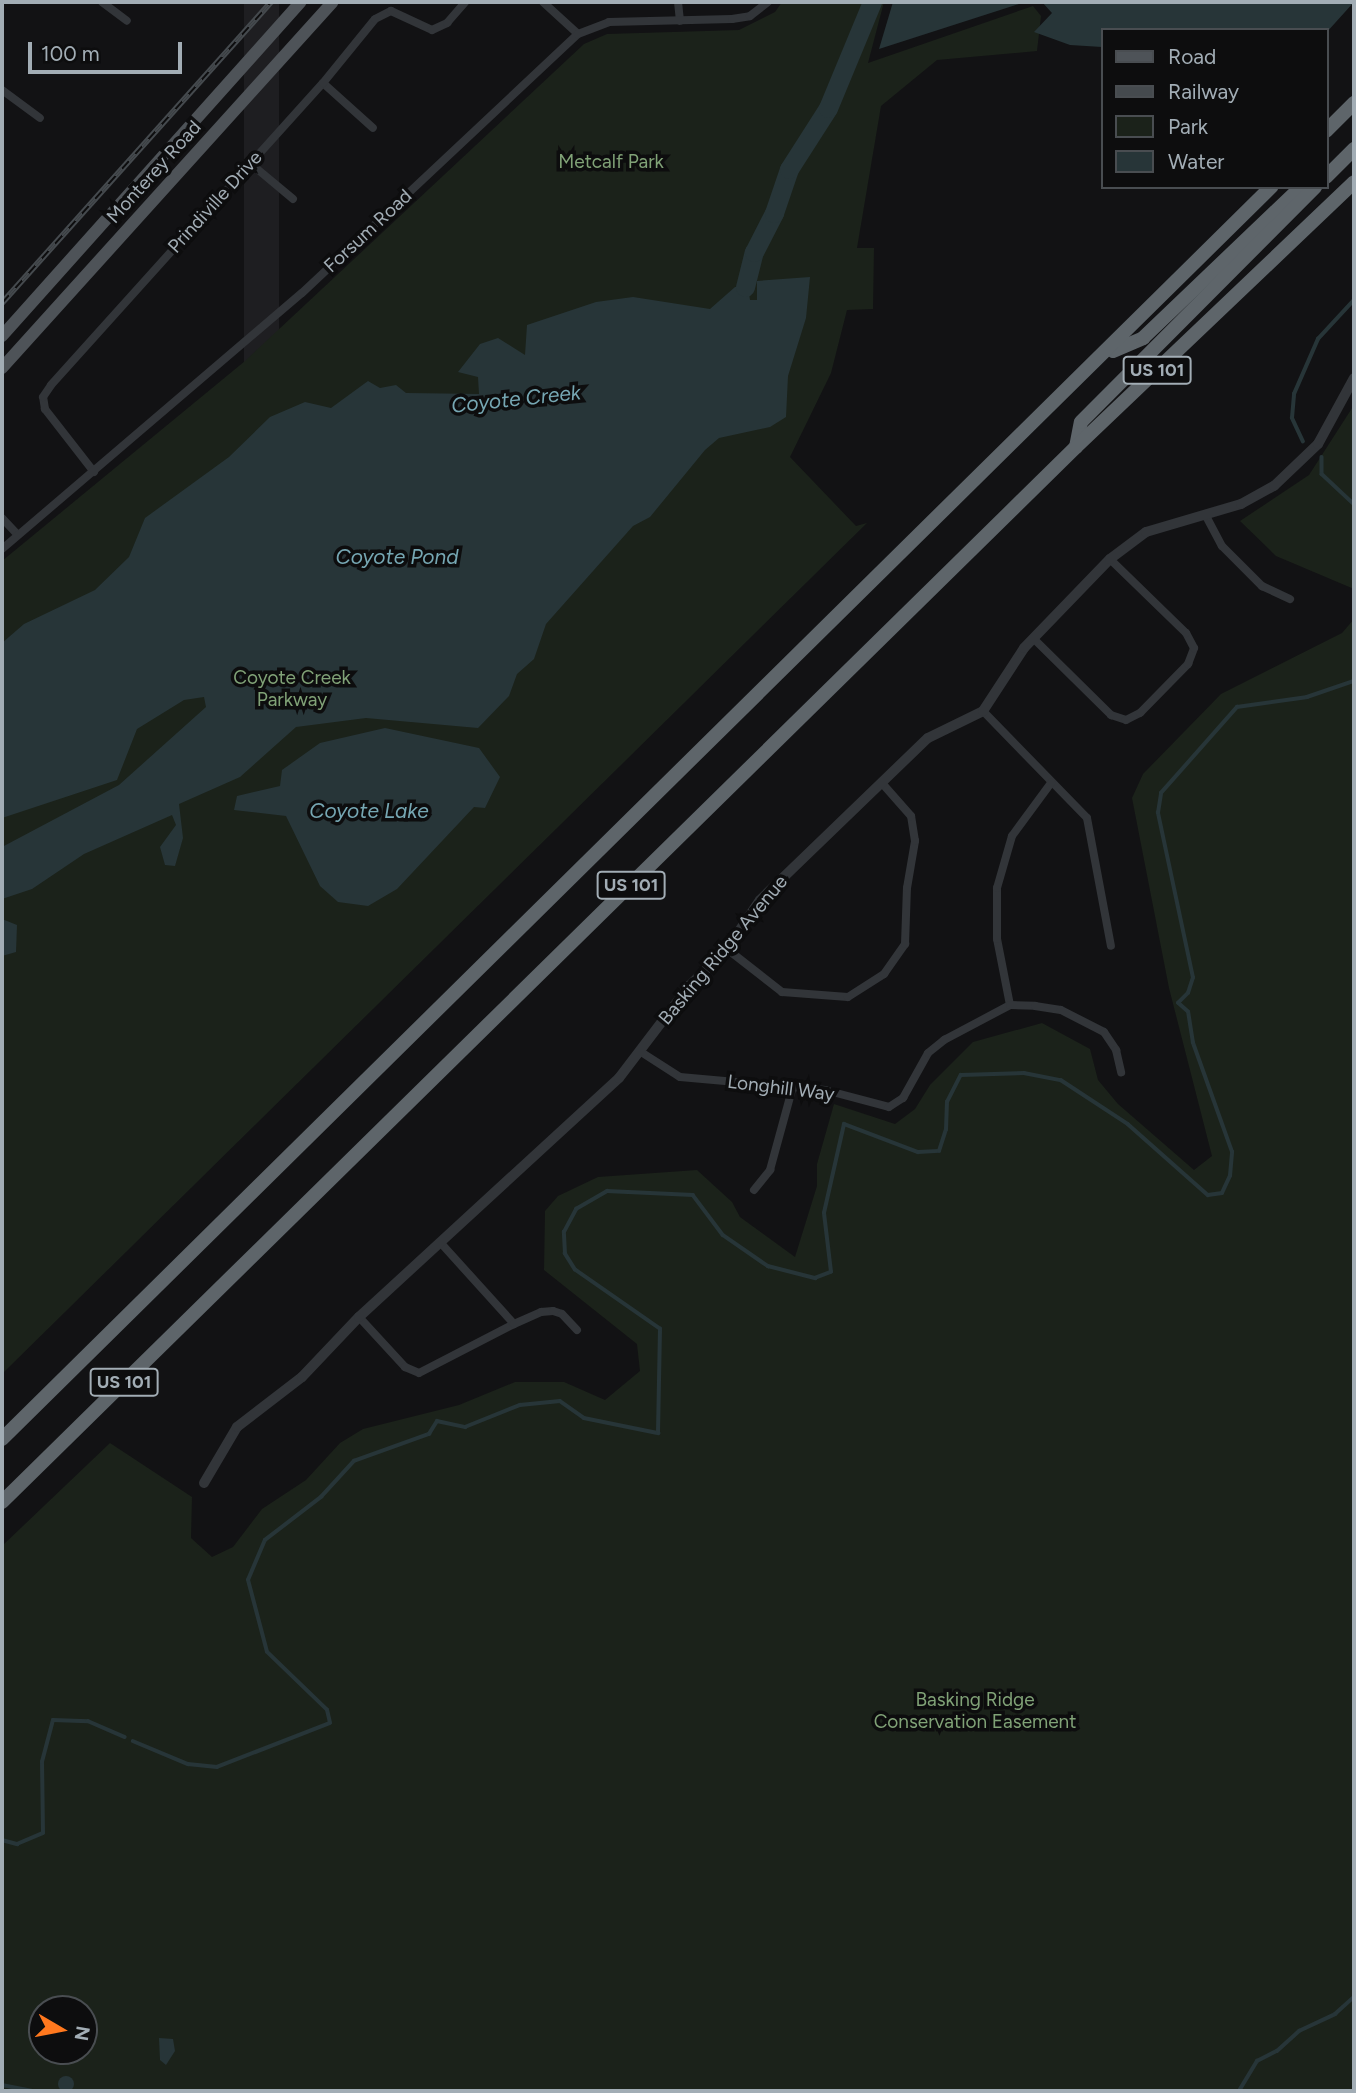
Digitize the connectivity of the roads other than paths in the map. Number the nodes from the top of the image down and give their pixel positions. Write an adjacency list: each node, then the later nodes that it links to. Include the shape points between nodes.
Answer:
1 (102, 2): 8 (street)
2 (301, 2): 27 (main road, Monterey Road)
3 (333, 2): 29 (main road, Monterey Road)
4 (465, 2): 11 (street, Prindiville Drive, via 447,23 432,30 391,11 375,19)
5 (543, 2): 10 (street)
6 (678, 2): 9 (street)
7 (768, 2): 9 (street, Forsum Road, via 750,16)
8 (127, 20)
9 (680, 21): 10 (street, Forsum Road, via 608,22)
10 (578, 34): 32 (street, Forsum Road, via 302,293)
11 (323, 83): 15 (street); 20 (street, Prindiville Drive)
12 (2, 90): 14 (street)
13 (1354, 103): 16 (highway)
14 (40, 118)
15 (373, 128)
16 (1328, 129)
17 (1354, 136): 19 (highway)
18 (1354, 149): 21 (highway)
19 (1328, 161)
20 (250, 163): 26 (street); 32 (street, Prindiville Drive, via 43,397 45,409)
21 (1328, 175)
22 (1354, 182): 31 (highway, US 101)
23 (1269, 189): 28 (highway, US 101)
24 (1299, 189): 28 (highway, via 1143,338)
25 (1313, 189): 31 (highway, via 1081,422)
26 (293, 199)
27 (2, 336)
28 (1106, 354): 54 (highway, US 101)
29 (2, 368)
30 (1354, 378): 33 (street, Basking Ridge Avenue, via 1318,444 1294,469 1258,496)
31 (1076, 447): 56 (highway, US 101)
32 (94, 472): 35 (street, Forsum Road)
33 (1206, 516): 37 (street, Basking Ridge Avenue, via 1146,532); 38 (street, via 1215,537 1254,578)
34 (2, 518): 35 (street)
35 (19, 535): 36 (street, Forsum Road)
36 (2, 549)
37 (1110, 559): 39 (street, Basking Ridge Avenue); 39 (street, via 1186,633 1194,648 1188,664 1140,713 1126,720 1111,715)
38 (1290, 599)
39 (1033, 638): 40 (street, Basking Ridge Avenue)
40 (983, 710): 41 (street, Basking Ridge Avenue, via 928,738); 42 (street)
41 (881, 782): 44 (street, Basking Ridge Avenue, via 760,900); 44 (street, via 911,816 915,841 905,944 884,974 848,997 782,992)
42 (1051, 783): 43 (street, via 1089,823); 45 (street, via 1012,836 999,879 995,919)
43 (1111, 946)
44 (727, 949): 46 (street, Basking Ridge Avenue, via 690,986)
45 (1010, 1005): 47 (street, via 1048,1007 1083,1018 1111,1040); 48 (street, Longhill Way, via 936,1047 903,1097 889,1107)
46 (641, 1052): 48 (street, Longhill Way, via 680,1077); 50 (street, Basking Ridge Avenue)
47 (1121, 1072)
48 (793, 1086): 49 (street, via 770,1170)
49 (754, 1191)
50 (440, 1241): 51 (street, Basking Ridge Avenue); 52 (street)
51 (359, 1317): 52 (street, via 405,1367 419,1373); 55 (street, Basking Ridge Avenue, via 302,1377 237,1427)
52 (514, 1324): 53 (street, via 552,1311 562,1314)
53 (577, 1330)
54 (2, 1439)
55 (204, 1483)
56 (2, 1502)

